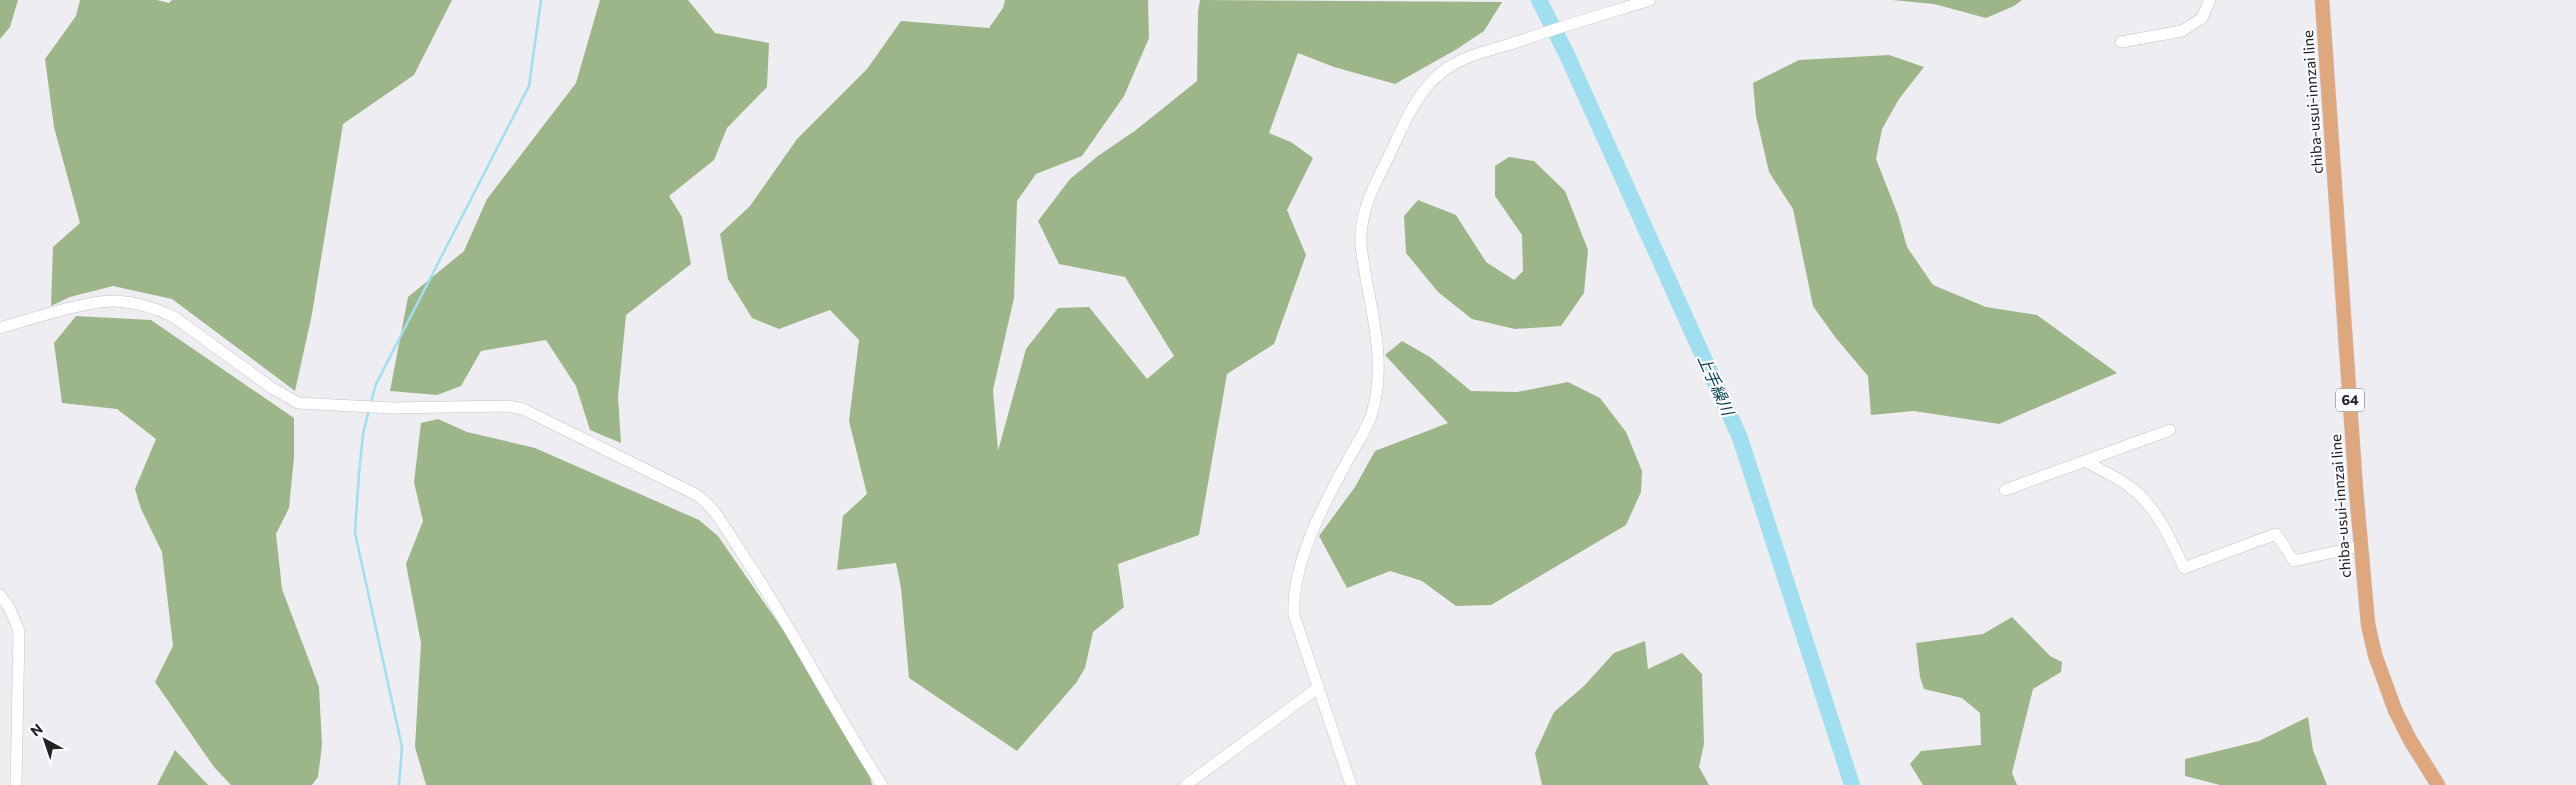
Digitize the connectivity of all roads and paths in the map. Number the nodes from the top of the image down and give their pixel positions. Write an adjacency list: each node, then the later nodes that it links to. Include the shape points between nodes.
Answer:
1 (1650, 0): 11 (street, via 1458,62 1435,78 1407,119 1368,196 1361,244 1377,342 1376,394 1372,415 1316,521 1293,603)
2 (2210, 0): 4 (street, via 2202,18 2182,31)
3 (2322, 0): 9 (main road, chiba-usui-innzai line / 64)
4 (2121, 42)
5 (0, 328): 13 (street, via 93,303 113,301 158,309 298,403 392,408 508,406 523,409 697,495 718,518 766,589)
6 (2170, 430): 7 (street)
7 (2086, 462): 8 (street); 9 (street, via 2133,489 2149,505 2170,536 2184,568 2276,534 2294,561)
8 (2005, 490)
9 (2360, 546): 16 (main road, chiba-usui-innzai line / 64, via 2367,616 2375,655 2395,710)
10 (0, 595): 12 (street, via 19,631)
11 (1319, 687): 14 (street); 15 (street)
12 (16, 785)
13 (882, 785)
14 (1186, 785)
15 (1352, 785)
16 (2438, 785)

